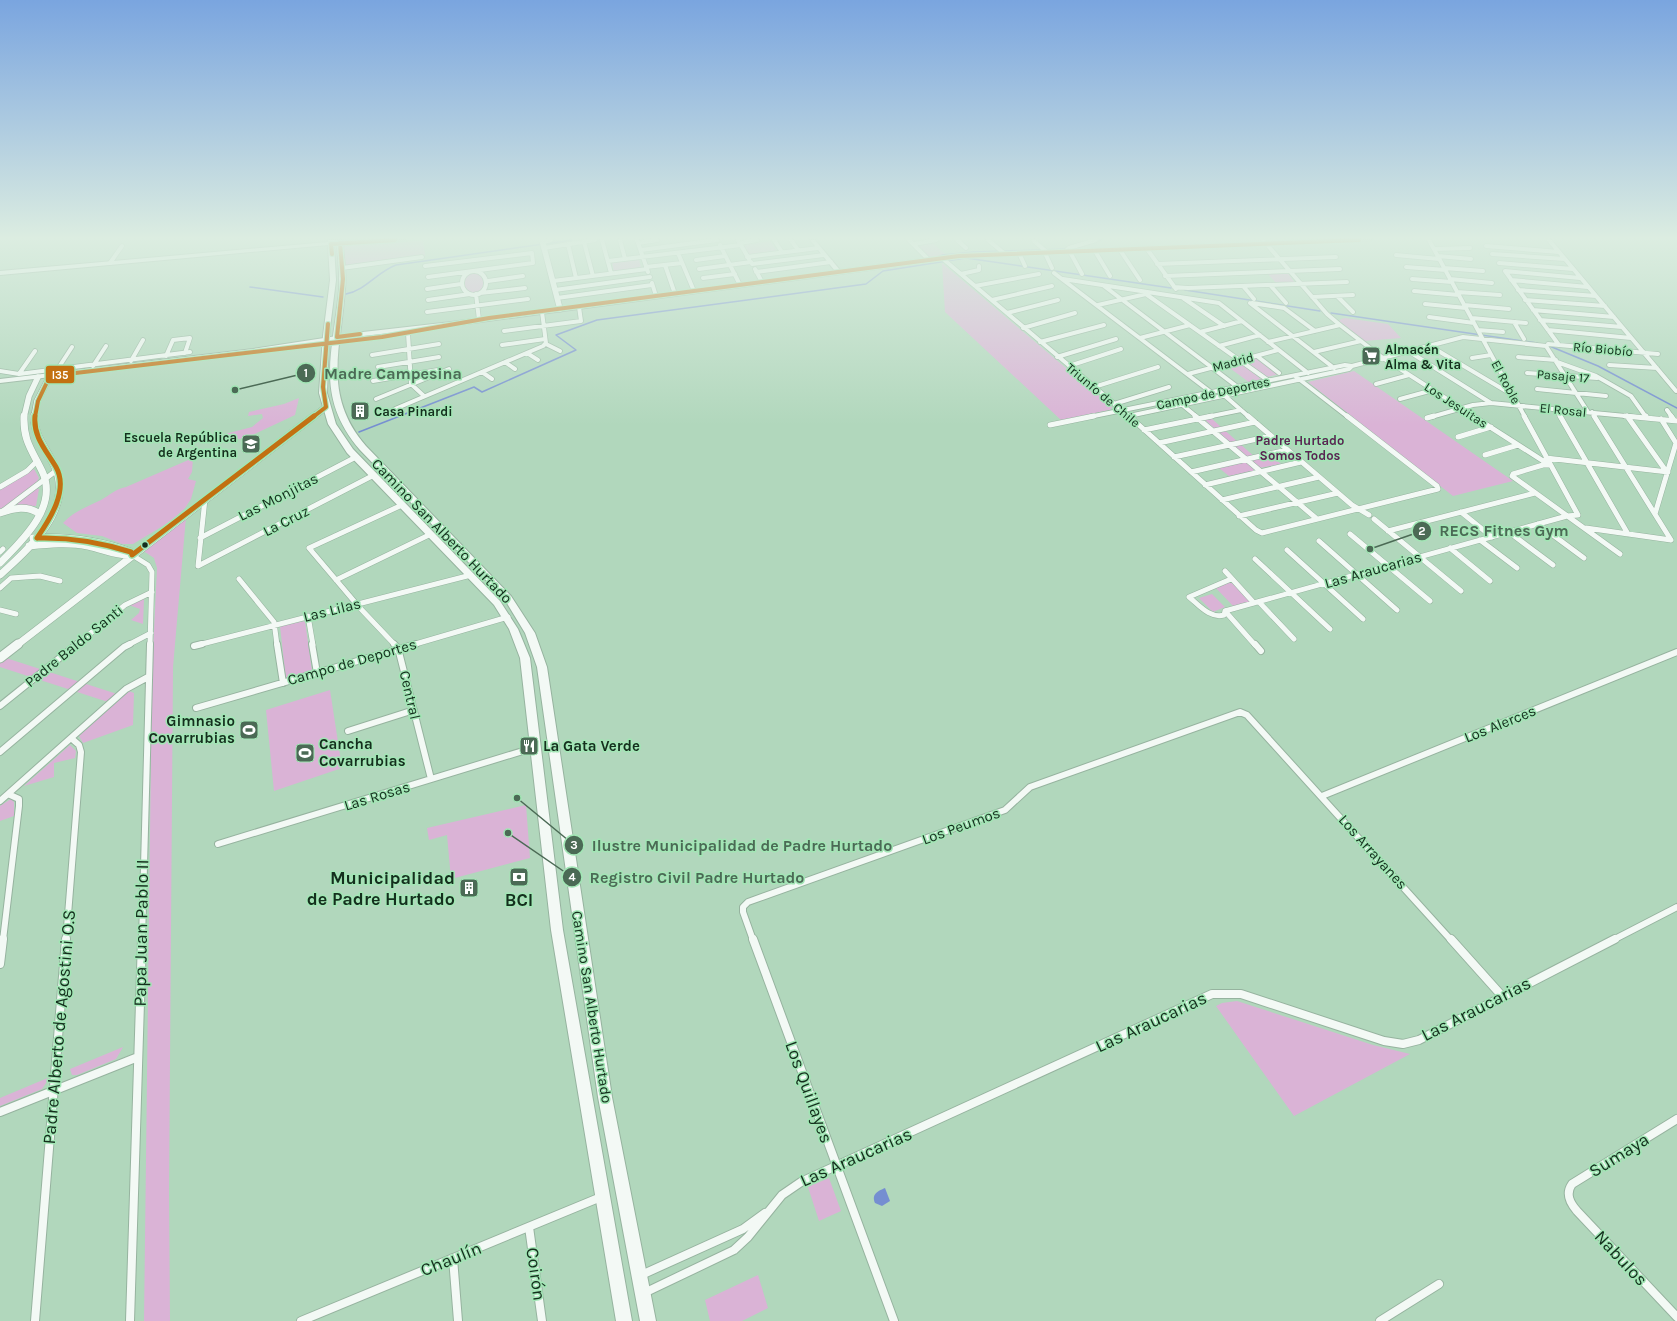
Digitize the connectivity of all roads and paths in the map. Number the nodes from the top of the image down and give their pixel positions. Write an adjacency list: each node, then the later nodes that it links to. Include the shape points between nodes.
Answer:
1 (333, 302): 66 (main road, Camino San Alberto Hurtado)
2 (340, 302): 66 (main road, Camino San Alberto Hurtado)
3 (478, 302): 22 (street)
4 (509, 302): 22 (street)
5 (558, 302): 27 (street)
6 (616, 302): 26 (main road)
7 (994, 302): 33 (street, Triunfo de Chile)
8 (1052, 302): 33 (street)
9 (1092, 302): 23 (street)
10 (1115, 302): 23 (street)
11 (1124, 302): 54 (street)
12 (1157, 302): 45 (street)
13 (1187, 302): 48 (street)
14 (1210, 302): 40 (street, via 1219,303)
15 (1317, 302): 46 (street, Los Jesuitas)
16 (1343, 302): 32 (street)
17 (1463, 302): 24 (street, El Roble)
18 (1527, 302): 29 (street)
19 (1548, 302): 25 (street)
20 (1601, 302): 25 (street)
21 (1425, 304): 24 (street)
22 (478, 306): 30 (street); 37 (street)
23 (1098, 306): 61 (street)
24 (1465, 306): 28 (street); 38 (street, El Roble)
25 (1605, 306): 36 (street)
26 (579, 307): 27 (main road); 47 (street, via 581,321)
27 (560, 309): 31 (main road)
28 (1509, 309)
29 (1533, 310): 36 (street); 39 (street)
30 (427, 312)
31 (542, 312): 37 (main road); 47 (street)
32 (1353, 312)
33 (1007, 313): 50 (street, Triunfo de Chile)
34 (1076, 313): 50 (street)
35 (1429, 317): 38 (street)
36 (1614, 317): 49 (street)
37 (479, 320): 43 (main road)
38 (1473, 320): 41 (street); 59 (street, El Roble)
39 (1540, 320): 49 (street); 52 (street)
40 (1242, 321): 48 (street); 58 (street)
41 (1514, 322): 42 (street); 63 (street)
42 (1526, 323)
43 (451, 324): 57 (main road); 66 (main road)
44 (1104, 325): 69 (street)
45 (1190, 325): 54 (street); 55 (street)
46 (1340, 325): 51 (street); 68 (street, Los Jesuitas)
47 (544, 326): 53 (street); 67 (street)
48 (1224, 326): 55 (street)
49 (1622, 327): 62 (street)
50 (1023, 328): 69 (street, Triunfo de Chile)
51 (1315, 330): 60 (street); 60 (street, via 1284,308 1250,303)
52 (1548, 330): 62 (street); 74 (street)
53 (504, 331)
54 (1166, 331): 61 (street); 112 (street)
55 (1200, 332): 76 (street)
56 (1503, 332): 59 (street)
57 (408, 333): 66 (main road); 79 (street)
58 (1260, 335): 70 (street); 76 (street)
59 (1481, 335): 77 (street, Campo de Deportes); 92 (street, El Roble); 103 (street, via 1546,346)
60 (1293, 336): 70 (street); 86 (street)
61 (1140, 338): 123 (street)
62 (1631, 338): 87 (street)
63 (1524, 339)
64 (143, 340): 102 (street)
65 (1116, 340): 96 (street)
66 (332, 341): 126 (main road); 157 (main road, Camino San Alberto Hurtado, via 323,393); 312 (main road, Camino San Alberto Hurtado, via 334,391 349,430 504,592 523,620 537,650 555,745 605,1097)
67 (546, 341): 73 (street); 82 (street); 89 (street)
68 (1361, 341): 86 (street); 98 (street, Los Jesuitas)
69 (1040, 342): 96 (street, Triunfo de Chile)
70 (1268, 342): 81 (street)
71 (439, 344): 79 (street)
72 (1548, 344): 74 (street, Río Biobío)
73 (502, 345)
74 (1558, 345): 87 (street, Río Biobío)
75 (106, 346): 107 (street)
76 (1219, 346): 101 (street)
77 (1430, 346): 83 (street, Campo de Deportes); 146 (street)
78 (72, 348): 116 (street)
79 (409, 349): 91 (street); 104 (street)
80 (1122, 349): 108 (street)
81 (1278, 350): 94 (street, Madrid); 121 (street)
82 (560, 351)
83 (1408, 351): 98 (street, Campo de Deportes); 153 (street)
84 (35, 352): 122 (street)
85 (190, 352): 88 (street)
86 (1314, 352): 113 (street)
87 (1644, 352): 90 (street, Río Biobío); 114 (street)
88 (185, 353): 93 (street); 93 (street, via 190,338 173,340)
89 (527, 353): 100 (street); 105 (street)
90 (1658, 354)
91 (372, 355)
92 (1491, 355): 99 (street); 146 (street, El Roble)
93 (166, 356): 102 (street)
94 (1257, 356): 101 (street, Madrid); 120 (street)
95 (439, 357): 104 (street)
96 (1058, 357): 108 (street, Triunfo de Chile)
97 (1518, 357): 103 (street)
98 (1383, 358): 109 (street, Campo de Deportes); 125 (street, Los Jesuitas)
99 (1472, 358)
100 (538, 360)
101 (1240, 360): 112 (street, Madrid); 135 (street)
102 (131, 361): 107 (street)
103 (1556, 361): 128 (street); 130 (street)
104 (409, 362): 110 (street); 124 (street)
105 (505, 362): 115 (street); 118 (street)
106 (1609, 365): 114 (street)
107 (93, 366): 116 (street)
108 (1069, 366): 138 (street, Triunfo de Chile)
109 (1352, 366): 113 (street, Campo de Deportes); 132 (street, Campo de Deportes, via 1350,369)
110 (378, 367)
111 (1158, 367): 138 (street)
112 (1213, 367): 123 (street, Madrid); 140 (street)
113 (1334, 368): 121 (street, Campo de Deportes)
114 (1657, 368): 143 (street)
115 (515, 369)
116 (56, 370): 122 (street)
117 (0, 371): 122 (street)
118 (482, 372): 131 (street); 147 (street)
119 (1527, 372): 128 (street, Pasaje 17)
120 (1280, 373)
121 (1308, 373): 127 (street, Campo de Deportes)
122 (19, 374)
123 (1188, 374): 144 (street)
124 (410, 375): 134 (street); 136 (street); 136 (street, via 449,368)
125 (1409, 375): 137 (street); 142 (street, Los Jesuitas)
126 (50, 376): 129 (main road); 159 (street, via 40,392)
127 (1295, 376): 132 (street); 135 (street, Campo de Deportes)
128 (1566, 376): 130 (street, Pasaje 17); 145 (street)
129 (38, 377): 133 (main road); 164 (street)
130 (1598, 378): 171 (street, via 1633,398)
131 (492, 379)
132 (1301, 380): 148 (street, Campo de Deportes); 213 (street, via 1438,489)
133 (0, 381)
134 (373, 381)
135 (1269, 381): 140 (street, Campo de Deportes)
136 (411, 384): 147 (street); 150 (street)
137 (1376, 384)
138 (1094, 387): 154 (street, Triunfo de Chile)
139 (1169, 387): 154 (street)
140 (1239, 388): 144 (street, Campo de Deportes)
141 (1537, 389): 145 (street)
142 (1433, 390): 151 (street); 158 (street, Los Jesuitas)
143 (1676, 390)
144 (1212, 393): 152 (street, Campo de Deportes)
145 (1576, 393): 149 (street); 166 (street)
146 (1512, 395): 156 (street, El Roble)
147 (424, 396): 160 (street)
148 (1225, 396): 155 (street, Campo de Deportes); 162 (street)
149 (1606, 396)
150 (376, 399)
151 (1400, 399)
152 (1177, 401): 155 (street); 165 (street, Campo de Deportes)
153 (1491, 403): 156 (street, El Rosal); 158 (street, El Rosal)
154 (1114, 404): 165 (street, Triunfo de Chile)
155 (1182, 405): 167 (street, Campo de Deportes); 169 (street)
156 (1518, 405): 161 (street, El Rosal); 190 (street, El Roble)
157 (326, 407): 188 (main road, Camino San Alberto Hurtado, via 338,434); 209 (street)
158 (1461, 408): 170 (street, El Rosal); 176 (street, Los Jesuitas)
159 (34, 409): 164 (street); 177 (street)
160 (395, 409)
161 (1556, 409): 166 (street, El Rosal); 194 (street)
162 (1241, 410): 169 (street); 174 (street)
163 (1667, 410): 173 (street)
164 (24, 411): 180 (street)
165 (1123, 412): 167 (street, Triunfo de Chile); 175 (street, Campo de Deportes)
166 (1590, 412): 168 (street, El Rosal); 196 (street)
167 (1129, 416): 178 (street, Triunfo de Chile)
168 (1627, 416): 171 (street, El Rosal); 200 (street)
169 (1198, 418): 178 (street); 179 (street)
170 (1427, 418)
171 (1647, 418): 172 (street, El Rosal)
172 (1661, 419): 173 (street, El Rosal); 200 (street, via 1676,442)
173 (1676, 421)
174 (1255, 422): 179 (street); 181 (street)
175 (1050, 425)
176 (1491, 427): 182 (street); 185 (street, Los Jesuitas)
177 (35, 429): 180 (street); 197 (street)
178 (1144, 430): 183 (street, Triunfo de Chile)
179 (1213, 431): 183 (street); 184 (street)
180 (24, 433): 192 (street)
181 (1271, 436): 184 (street); 186 (street)
182 (1458, 437)
183 (1159, 443): 189 (street, Triunfo de Chile)
184 (1230, 445): 189 (street); 191 (street)
185 (1518, 445): 187 (street); 195 (street, Los Jesuitas)
186 (1288, 450): 191 (street); 193 (street)
187 (1485, 455)
188 (356, 457): 201 (main road, Camino San Alberto Hurtado); 232 (street, Las Monjitas)
189 (1174, 457): 199 (street, Triunfo de Chile)
190 (1546, 458): 194 (street); 195 (street, El Roble)
191 (1246, 459): 198 (street); 199 (street)
192 (37, 461): 203 (street); 206 (street, via 27,471)
193 (1301, 462): 198 (street); 202 (street)
194 (1587, 462): 196 (street); 229 (street)
195 (1550, 465): 208 (street, via 1512,475); 220 (street, El Roble, via 1578,515)
196 (1625, 467): 200 (street); 217 (street)
197 (57, 470): 203 (street); 231 (street, via 59,485 56,505)
198 (1261, 471): 204 (street); 205 (street)
199 (1191, 472): 204 (street, Triunfo de Chile)
200 (1668, 472): 217 (street)
201 (374, 475): 212 (main road, Camino San Alberto Hurtado); 232 (street, La Cruz, via 198,566)
202 (1319, 477): 205 (street); 207 (street)
203 (45, 478): 215 (street); 216 (street, via 45,496)
204 (1205, 485): 210 (street, Triunfo de Chile)
205 (1278, 486): 210 (street); 211 (street)
206 (0, 487)
207 (1338, 493): 211 (street); 213 (street)
208 (1535, 493): 214 (street); 220 (street)
209 (205, 499): 232 (street); 241 (street)
210 (1222, 500): 219 (street, Triunfo de Chile)
211 (1297, 502): 219 (street); 221 (street)
212 (402, 505): 227 (main road, Camino San Alberto Hurtado); 255 (street, Central, via 310,548)
213 (1358, 509): 218 (street); 221 (street)
214 (1461, 512): 225 (street); 230 (street)
215 (0, 513): 216 (street, via 23,508 32,509)
216 (40, 514): 233 (street)
217 (1655, 514): 229 (street, via 1671,540)
218 (1368, 515)
219 (1239, 516): 221 (street, Triunfo de Chile, via 1262,533)
220 (1567, 516): 223 (street, Las Araucarias); 224 (street)
221 (1317, 519)
222 (1374, 519): 225 (street)
223 (1538, 524): 226 (street, Las Araucarias); 243 (street)
224 (1584, 528): 229 (street); 240 (street)
225 (1388, 531): 242 (street)
226 (1510, 532): 230 (street, Las Araucarias); 246 (street)
227 (431, 534): 252 (main road, Camino San Alberto Hurtado); 255 (street)
228 (1350, 534): 247 (street)
229 (1628, 534)
230 (1492, 536): 234 (street, Las Araucarias)
231 (37, 538): 233 (street); 236 (street); 241 (street, via 87,538 105,542 131,552)
232 (200, 538)
233 (23, 539): 237 (street)
234 (1480, 540): 238 (street, Las Araucarias); 248 (street)
235 (1319, 541): 250 (street)
236 (31, 545): 237 (street); 241 (street, via 79,544 123,556); 251 (street)
237 (16, 547): 245 (street)
238 (1450, 548): 242 (street, Las Araucarias); 257 (street)
239 (1287, 550): 258 (street)
240 (1620, 554)
241 (132, 555): 260 (street, Papa Juan Pablo II, via 150,565); 281 (street)
242 (1419, 557): 247 (street, Las Araucarias); 261 (street)
243 (1584, 558)
244 (1255, 559): 262 (street)
245 (0, 564)
246 (1553, 565)
247 (1388, 566): 250 (street, Las Araucarias); 263 (street)
248 (1517, 568)
249 (1225, 571): 254 (street)
250 (1356, 574): 258 (street, Las Araucarias); 267 (street)
251 (0, 575)
252 (471, 575): 265 (street, Las Lilas); 271 (main road, Camino San Alberto Hurtado)
253 (239, 579): 273 (street)
254 (1231, 579): 264 (street); 268 (street, Las Araucarias, via 1189,597 1212,614 1220,616)
255 (336, 580): 265 (street, Central)
256 (60, 581): 259 (street, via 40,576 11,578)
257 (1490, 581)
258 (1324, 583): 262 (street, Las Araucarias); 272 (street)
259 (0, 588)
260 (152, 592): 275 (street, Papa Juan Pablo II); 285 (street, Padre Baldo Santi, via 125,605)
261 (1461, 592)
262 (1291, 593): 264 (street, Las Araucarias); 274 (street)
263 (1430, 601)
264 (1256, 602): 268 (street, Las Araucarias); 276 (street)
265 (356, 604): 270 (street, Las Lilas); 278 (street, Central)
266 (0, 610): 269 (street)
267 (1397, 610)
268 (1225, 611): 279 (street)
269 (16, 614)
270 (308, 616): 273 (street, Las Lilas); 282 (street)
271 (508, 618): 278 (street, Campo de Deportes); 291 (main road, Camino San Alberto Hurtado, via 521,645 526,666)
272 (1363, 619)
273 (275, 625): 277 (street, Las Lilas); 284 (street)
274 (1330, 629)
275 (151, 633): 283 (street, Papa Juan Pablo II); 292 (street, via 124,647)
276 (1294, 639)
277 (194, 646)
278 (398, 648): 282 (street, Campo de Deportes); 287 (street, Central)
279 (1261, 652)
280 (1677, 652): 295 (street, Los Alerces)
281 (0, 658)
282 (317, 673): 284 (street, Campo de Deportes)
283 (148, 677): 290 (street, via 126,689); 302 (street, Papa Juan Pablo II)
284 (283, 683): 286 (street, Campo de Deportes)
285 (0, 706)
286 (196, 708)
287 (414, 710): 289 (street); 293 (street, Central)
288 (1242, 712): 295 (street, Los Arrayanes); 298 (street, Los Peumos, via 1030,787 1005,810 748,902)
289 (348, 731)
290 (71, 738): 294 (street); 303 (street, Padre Alberto de Agostini O.S, via 79,745 81,752)
291 (536, 748): 293 (street, Las Rosas); 308 (main road, Camino San Alberto Hurtado, via 557,930)
292 (0, 752)
293 (431, 780): 297 (street, Las Rosas)
294 (8, 794): 296 (street); 300 (street, via 19,799 19,806)
295 (1322, 796): 301 (street, Los Arrayanes)
296 (0, 801)
297 (218, 844)
298 (743, 907): 306 (street, Los Quillayes)
299 (1677, 907): 301 (street, Las Araucarias)
300 (0, 964)
301 (1502, 996): 306 (street, Las Araucarias, via 1419,1040 1403,1044 1384,1041 1241,994 1212,994)
302 (138, 1057): 303 (street); 317 (street, Papa Juan Pablo II)
303 (54, 1090): 304 (street); 316 (street, Padre Alberto de Agostini O.S)
304 (0, 1112)
305 (1677, 1119): 307 (street, Sumaya, via 1572,1184)
306 (837, 1167): 309 (street, Las Araucarias, via 797,1183); 323 (street, Los Quillayes)
307 (1568, 1196): 315 (street, Nabulos, via 1577,1212)
308 (601, 1197): 310 (street, Chaulín); 321 (main road, Camino San Alberto Hurtado)
309 (767, 1211): 312 (street, Las Araucarias, via 743,1229); 314 (street, Las Araucarias, via 755,1231 734,1250)
310 (529, 1227): 311 (street, Chaulín); 320 (street, Coirón)
311 (452, 1258): 318 (street, Chaulín); 319 (street)
312 (639, 1276): 314 (main road, Camino San Alberto Hurtado)
313 (1439, 1284): 324 (street)
314 (642, 1294): 322 (main road, Camino San Alberto Hurtado)
315 (1677, 1317)
316 (35, 1321)
317 (130, 1321)
318 (301, 1321)
319 (458, 1321)
320 (542, 1321)
321 (624, 1321)
322 (648, 1321)
323 (894, 1321)
324 (1380, 1321)

